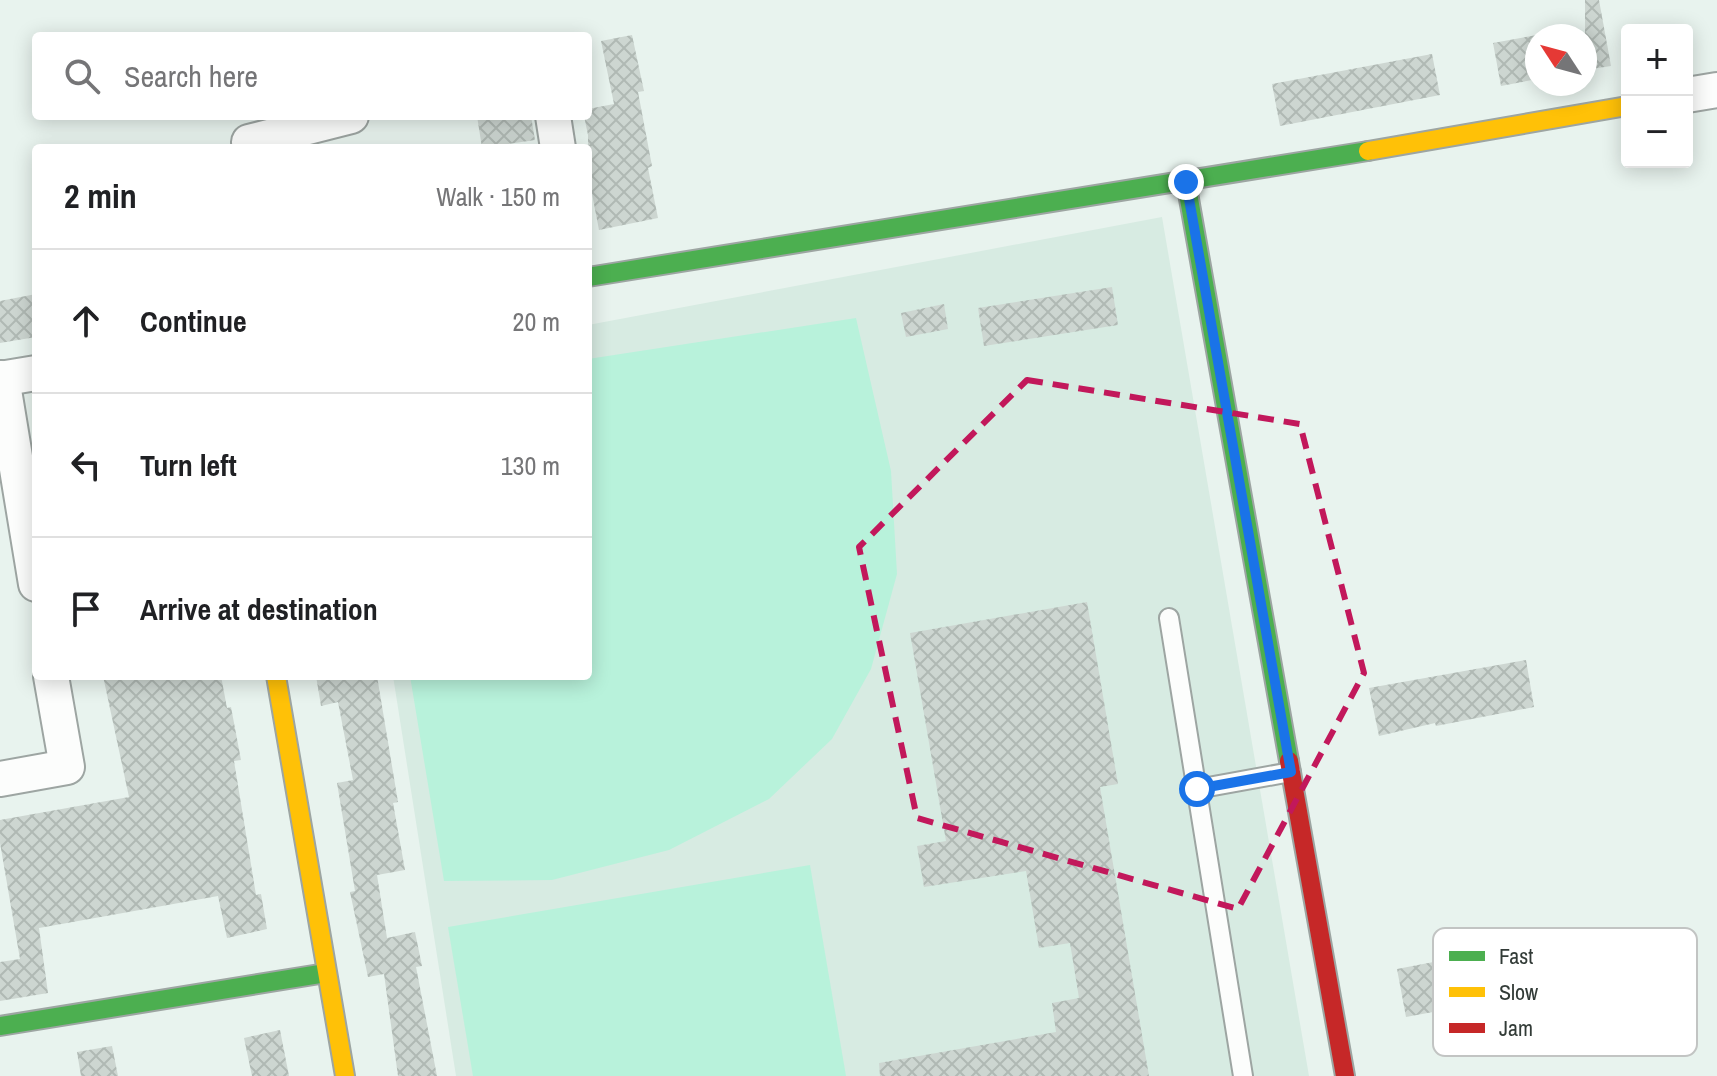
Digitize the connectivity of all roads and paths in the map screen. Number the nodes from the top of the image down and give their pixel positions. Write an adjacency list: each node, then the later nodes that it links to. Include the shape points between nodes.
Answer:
1 (1717, 90): 2 (street)
2 (1693, 94)
3 (1621, 107): 8 (street)
4 (335, 120): 6 (street)
5 (554, 120): 7 (street)
6 (249, 144)
7 (557, 144)
8 (1186, 182): 9 (street); 16 (street)
9 (592, 276)
10 (32, 374): 11 (street)
11 (1, 378): 12 (street)
12 (32, 560)
13 (1169, 618): 18 (lane)
14 (52, 680): 17 (street, via 67,767)
15 (277, 680): 19 (street)
16 (1291, 772): 18 (lane); 23 (street)
17 (0, 779)
18 (1197, 789): 22 (lane)
19 (326, 973): 20 (street); 21 (street)
20 (0, 1026)
21 (345, 1076)
22 (1243, 1076)
23 (1345, 1076)

